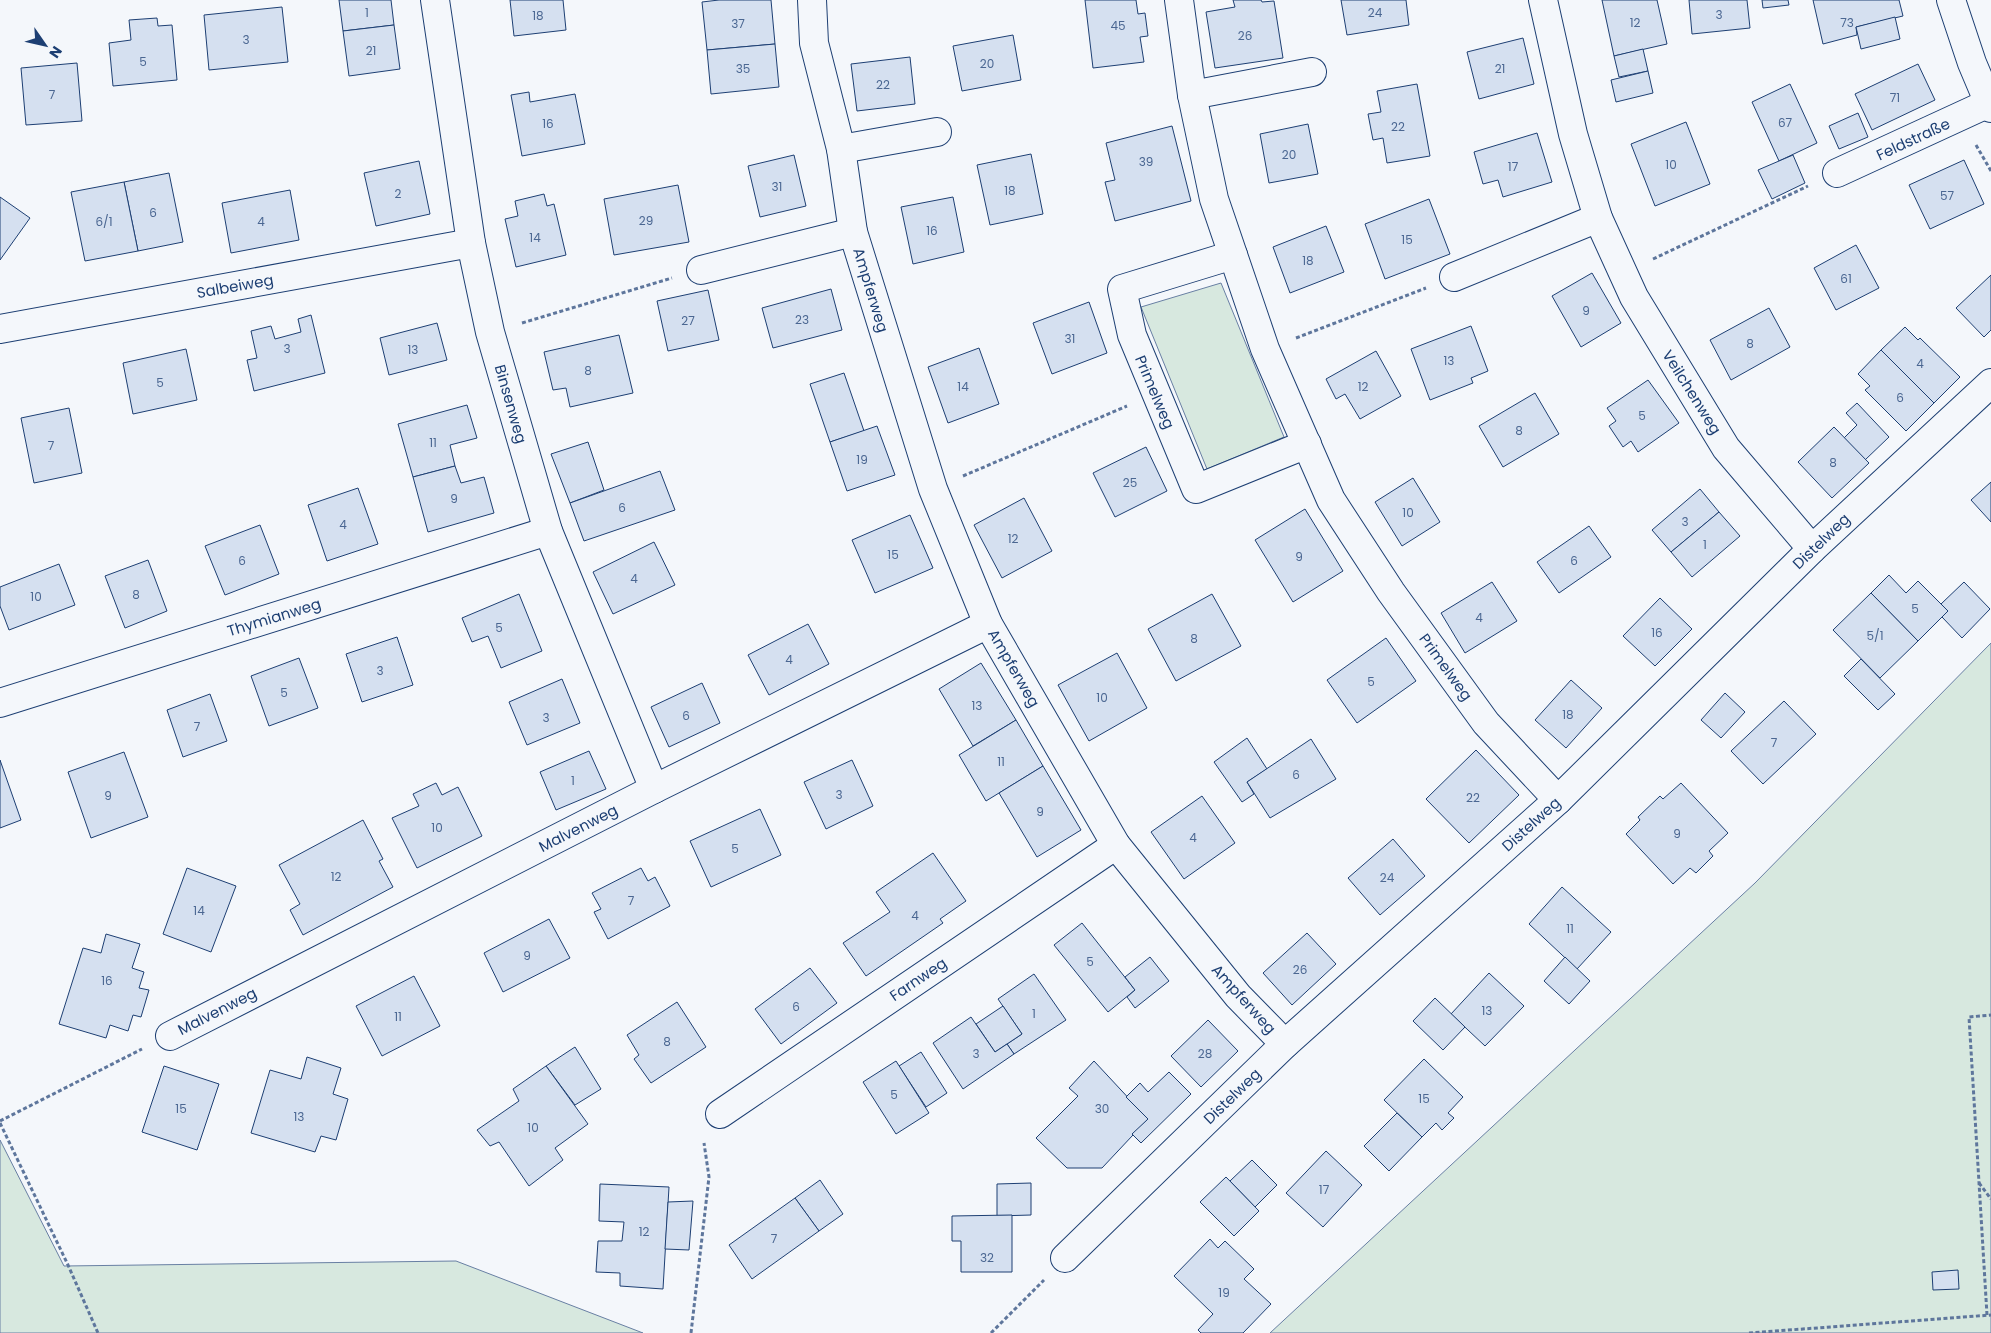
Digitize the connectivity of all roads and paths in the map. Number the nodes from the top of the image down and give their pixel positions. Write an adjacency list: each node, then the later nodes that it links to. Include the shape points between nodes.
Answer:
1 (434, 0): 14 (street, Binsenweg)
2 (812, 0): 10 (street, Ampferweg, via 814,43)
3 (1179, 0): 7 (street, Primelweg)
4 (1543, 0): 12 (street, Veilchenweg, via 1573,134)
5 (1951, 0): 8 (street, Feldstraße)
6 (1312, 72): 7 (street)
7 (1192, 95): 15 (street, Primelweg, via 1214,199)
8 (1990, 106): 11 (street, Feldstraße)
9 (937, 132): 10 (street)
10 (841, 149): 13 (street, Ampferweg)
11 (1837, 173): 17 (path)
12 (1598, 218): 17 (street, Veilchenweg); 18 (street)
13 (853, 232): 16 (street, Ampferweg); 25 (street, Ampferweg)
14 (471, 243): 19 (street, Salbeiweg); 20 (street, Binsenweg)
15 (1233, 255): 21 (street, Primelweg); 23 (street, Primelweg, via 1122,289 1132,335)
16 (700, 270): 20 (path)
17 (1623, 273): 27 (street, Veilchenweg, via 1634,297 1726,448)
18 (1454, 277): 21 (path)
19 (0, 329)
20 (490, 332): 26 (street, Binsenweg)
21 (1265, 349): 24 (street, Primelweg)
22 (1991, 383): 27 (street, Distelweg)
23 (1156, 393): 24 (street, Primelweg, via 1196,489); 25 (path)
24 (1307, 444): 31 (street, Primelweg, via 1331,500 1391,592 1486,723)
25 (932, 489): 28 (street, Ampferweg)
26 (548, 531): 29 (street, Thymianweg); 30 (street, Binsenweg)
27 (1812, 549): 31 (street, Distelweg)
28 (988, 624): 30 (street, Malvenweg); 32 (street, Ampferweg)
29 (0, 703)
30 (654, 789): 34 (street, Malvenweg)
31 (1558, 800): 35 (street, Distelweg)
32 (1116, 845): 35 (street, Ampferweg, via 1238,996); 36 (street, Farnweg)
33 (1991, 1015): 39 (path, via 1969,1017)
34 (170, 1036): 37 (path)
35 (1285, 1044): 41 (street, Distelweg)
36 (720, 1114)
37 (0, 1122): 43 (path)
38 (709, 1177): 44 (path)
39 (1979, 1183): 40 (path); 42 (path)
40 (1991, 1199)
41 (1065, 1258): 45 (path)
42 (1989, 1315): 46 (path)
43 (98, 1333)
44 (691, 1333)
45 (991, 1333)
46 (1749, 1333)

